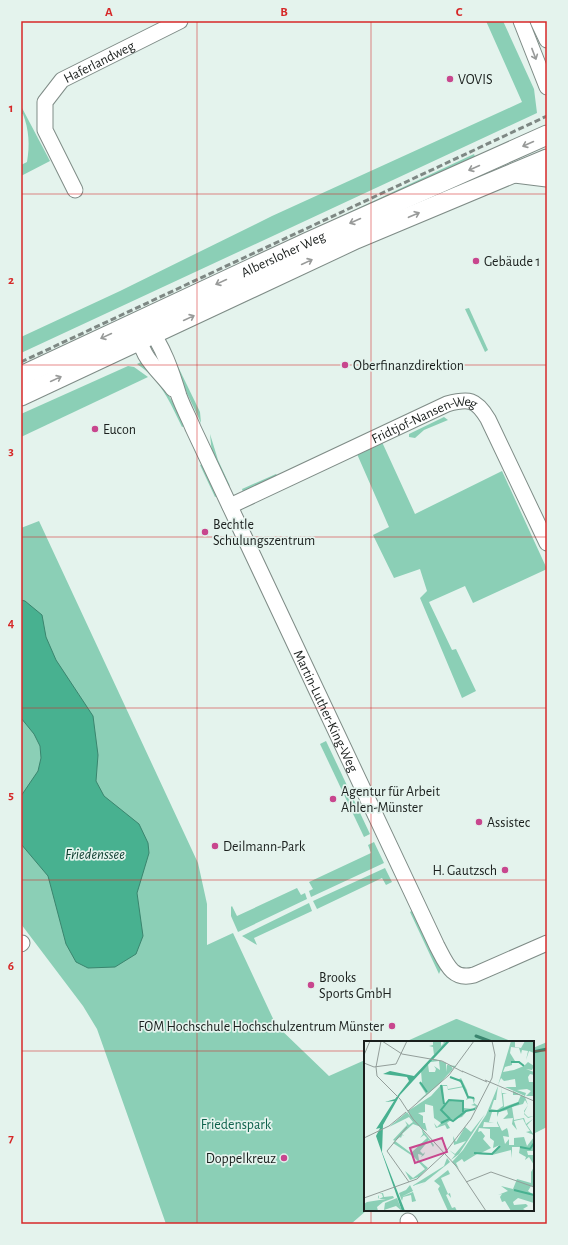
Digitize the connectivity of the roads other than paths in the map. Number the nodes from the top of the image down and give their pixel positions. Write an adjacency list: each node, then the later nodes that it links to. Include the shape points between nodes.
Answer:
1 (180, 21): 10 (street, Haferlandweg, via 62,80 46,102 45,130)
2 (522, 21): 5 (street, one-way to 5)
3 (538, 21): 4 (street)
4 (547, 40)
5 (547, 87)
6 (547, 135): 11 (main road, Albersloher Weg, one-way to 11)
7 (547, 159): 8 (main road, Albersloher Weg)
8 (514, 173): 9 (main road); 12 (main road, Albersloher Weg, one-way to 8, via 364,236)
9 (547, 178)
10 (75, 190)
11 (141, 320): 12 (street, Martin-Luther-King-Weg); 13 (main road, Albersloher Weg, one-way to 13)
12 (146, 338): 14 (main road, Albersloher Weg, one-way to 12); 15 (street, Martin-Luther-King-Weg, via 176,382 180,397)
13 (21, 376)
14 (21, 396)
15 (230, 506): 16 (street, Fridtjof-Nansen-Weg, via 447,404 459,400 468,401 478,404 488,419); 17 (street, Martin-Luther-King-Weg, via 450,970 456,975 474,975)
16 (547, 543)
17 (547, 943)

